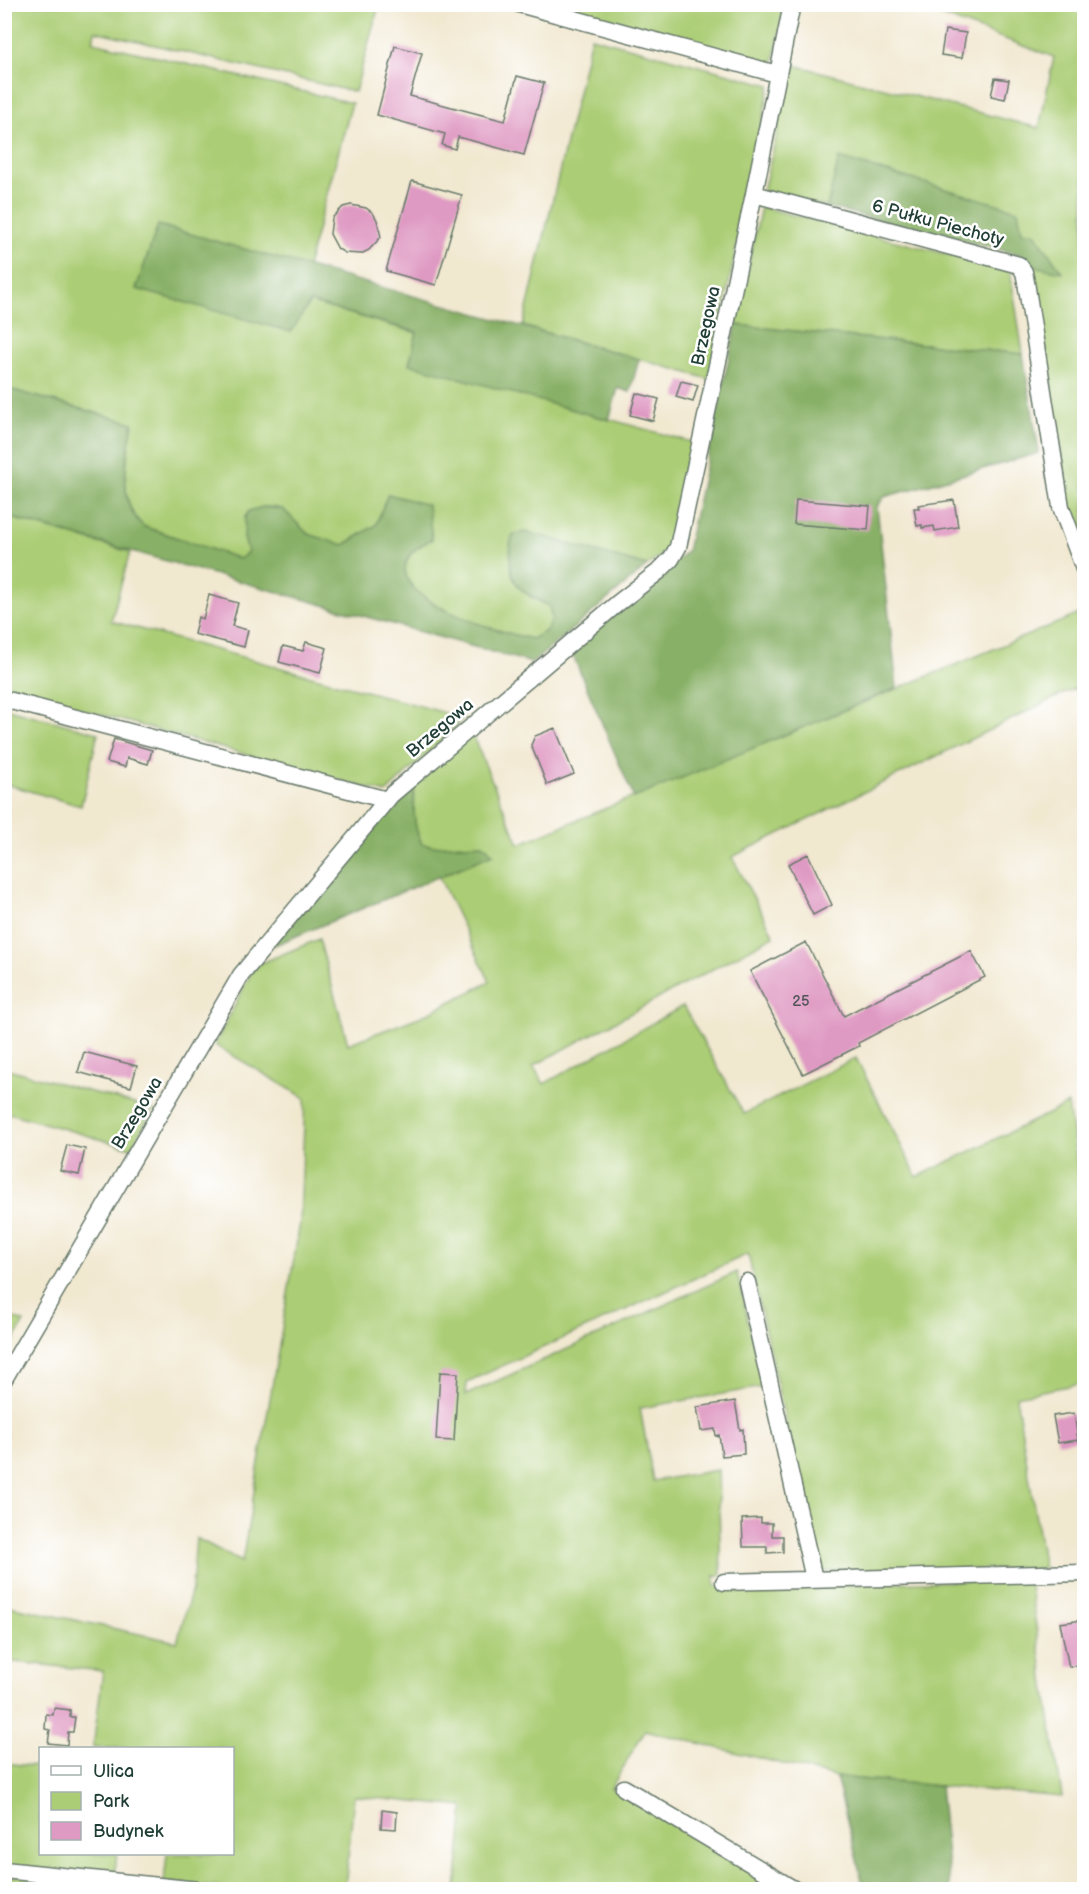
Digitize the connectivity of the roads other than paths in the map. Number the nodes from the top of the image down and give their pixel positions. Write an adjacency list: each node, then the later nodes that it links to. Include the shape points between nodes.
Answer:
1 (519, 4): 3 (street)
2 (792, 4): 3 (street, Brzegowa)
3 (777, 74): 4 (street, Brzegowa)
4 (753, 194): 5 (street, 6 Pułku Piechoty, via 1019,265 1026,282 1061,507); 7 (street, Brzegowa, via 678,548 671,559)
5 (1084, 569)
6 (4, 699): 7 (street)
7 (387, 800): 9 (street, Brzegowa, via 241,975)
8 (747, 1282): 11 (street)
9 (4, 1379)
10 (1084, 1574): 11 (street)
11 (814, 1579): 12 (street)
12 (724, 1582)
13 (624, 1788): 16 (street)
14 (4, 1870): 15 (street)
15 (198, 1890)
16 (795, 1890)

